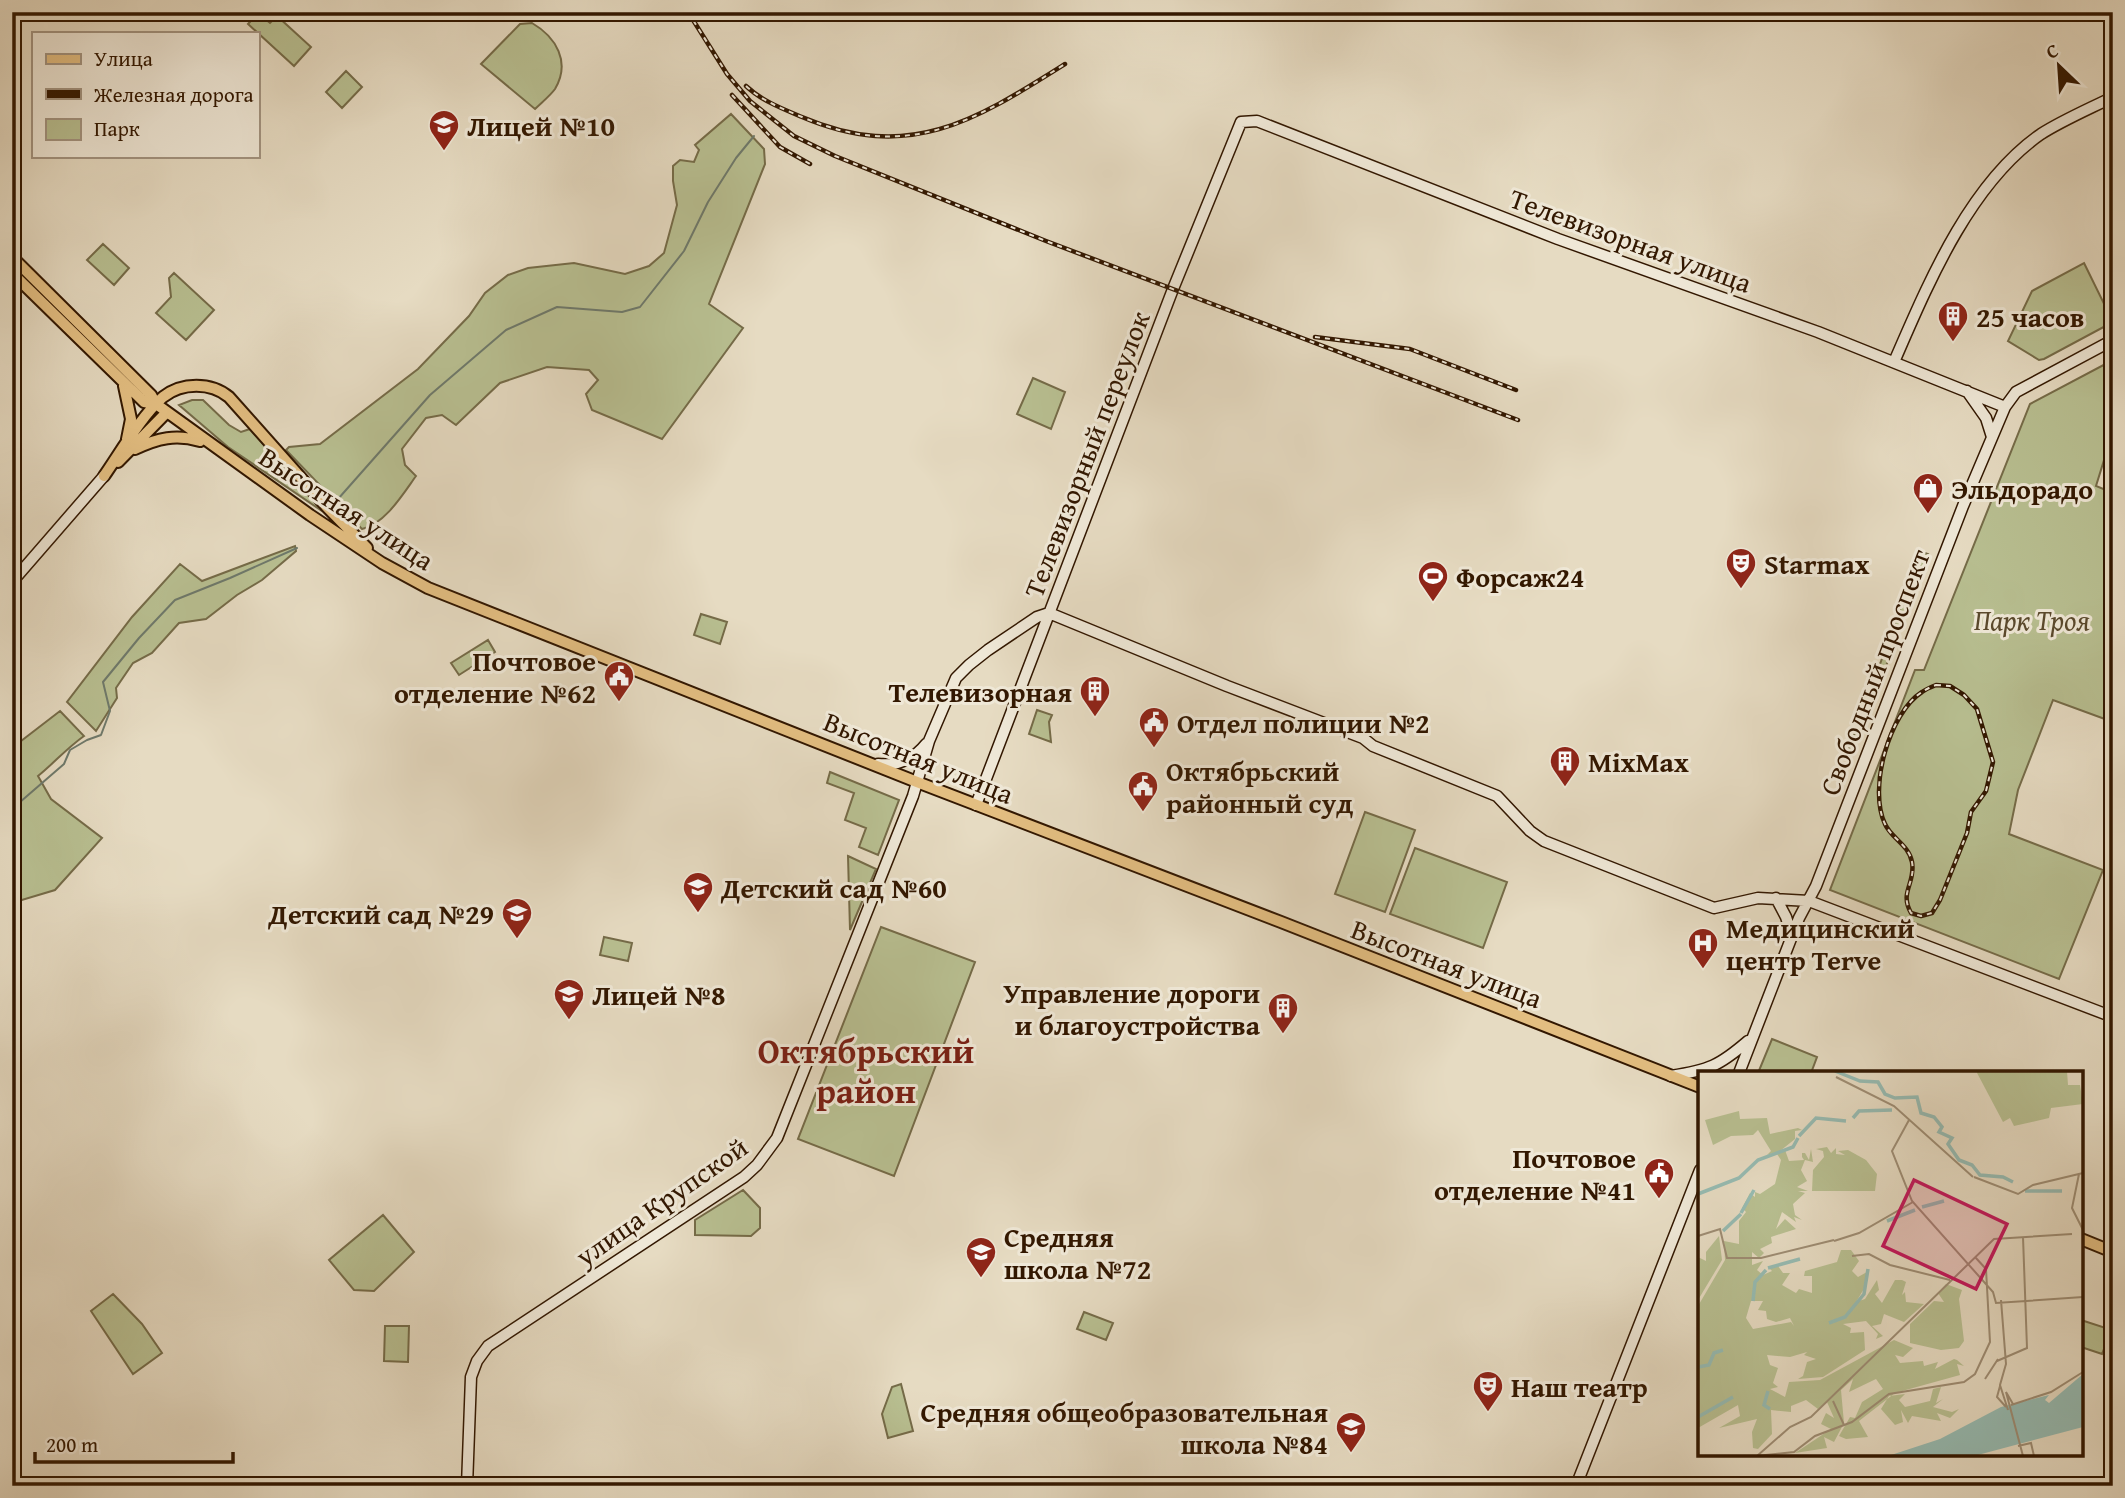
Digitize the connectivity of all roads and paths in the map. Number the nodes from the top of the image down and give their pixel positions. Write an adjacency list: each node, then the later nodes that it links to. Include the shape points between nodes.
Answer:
1 (2113, 97): 6 (street, via 2043,133 1983,192 1964,217)
2 (1241, 122): 6 (street, Телевизорная улица, via 1257,121 1558,239); 18 (street, Телевизорный переулок)
3 (12, 257): 9 (main road)
4 (12, 274): 7 (main road)
5 (2113, 340): 10 (street, Свободный проспект, via 2016,392)
6 (1894, 362): 8 (street, Телевизорная улица)
7 (123, 384): 9 (main road, via 144,402); 14 (main road, via 131,419)
8 (1966, 391): 10 (street, Телевизорная улица); 12 (street, via 1986,418)
9 (156, 404): 11 (main road, Высотная улица); 14 (main road); 16 (main road, via 186,387 208,386 224,393)
10 (2005, 407): 12 (street, Свободный проспект)
11 (167, 412): 13 (main road, Высотная улица); 14 (main road)
12 (1992, 437): 24 (street, Свободный проспект)
13 (209, 444): 14 (main road, via 173,436); 16 (main road, Высотная улица)
14 (126, 449): 15 (main road)
15 (104, 476): 17 (street)
16 (382, 563): 20 (main road, Высотная улица, via 428,588)
17 (12, 582)
18 (1049, 613): 19 (street, улица Крупской, via 988,650 956,678); 22 (street, Телевизорный переулок); 23 (street, via 1497,796 1544,841 1683,896 1714,908)
19 (929, 741): 20 (street, via 917,755 898,764); 21 (street, улица Крупской)
20 (872, 764): 21 (main road, Высотная улица)
21 (917, 782): 22 (main road, Высотная улица); 36 (street, улица Крупской, via 772,1147 744,1177 482,1353 471,1377)
22 (976, 805): 31 (main road, Высотная улица)
23 (1776, 898): 24 (street); 25 (street)
24 (1809, 901): 25 (street, Свободный проспект); 26 (street)
25 (1792, 936): 27 (street, Свободный проспект)
26 (2113, 1017)
27 (1751, 1038): 28 (street, via 1725,1061); 30 (street, Свободный проспект)
28 (1698, 1071)
29 (1698, 1071): 31 (street)
30 (1739, 1071)
31 (1671, 1076): 32 (main road, Высотная улица)
32 (1698, 1086)
33 (1698, 1175): 37 (street)
34 (2083, 1240): 35 (main road)
35 (2113, 1252)
36 (467, 1486)
37 (1576, 1486)

